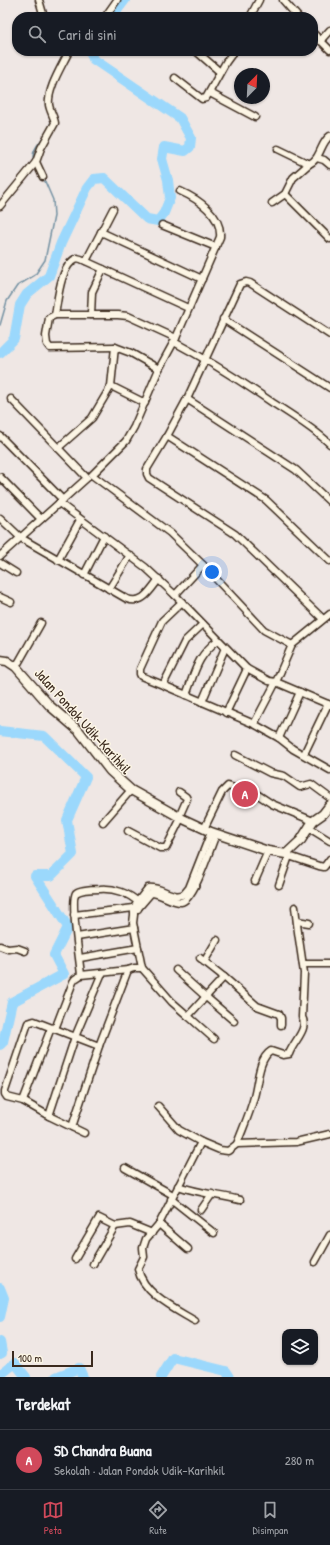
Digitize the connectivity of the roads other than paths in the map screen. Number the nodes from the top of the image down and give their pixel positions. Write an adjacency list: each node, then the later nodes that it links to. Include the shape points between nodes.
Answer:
1 (39, 0): 5 (street)
2 (117, 0): 6 (street)
3 (258, 0): 7 (street)
4 (283, 0): 8 (street)
5 (43, 12)
6 (109, 12)
7 (252, 12)
8 (294, 12)
9 (330, 30): 11 (street)
10 (318, 39): 11 (street)
11 (320, 41): 12 (street)
12 (330, 50)
13 (67, 56): 23 (street, via 48,97 55,123)
14 (202, 56): 16 (street)
15 (231, 56): 16 (street)
16 (220, 72): 18 (street)
17 (175, 78): 18 (street, via 202,99)
18 (210, 93): 19 (street)
19 (255, 117)
20 (330, 136): 22 (street, via 324,142)
21 (278, 149): 24 (street)
22 (317, 158): 24 (street); 25 (street)
23 (35, 163): 26 (street); 30 (street)
24 (309, 164): 28 (street, via 293,178)
25 (330, 165)
26 (43, 177)
27 (180, 191): 35 (street, via 205,206 217,222 220,237)
28 (285, 194): 29 (street); 34 (street)
29 (272, 203)
30 (0, 206)
31 (112, 209): 33 (street)
32 (162, 225): 35 (street)
33 (101, 232): 36 (street); 38 (street)
34 (330, 239)
35 (216, 246): 38 (street)
36 (86, 261): 37 (street); 40 (street, via 81,258 74,259 65,272 60,282)
37 (103, 269): 39 (street); 41 (street, via 92,292)
38 (202, 279): 39 (street)
39 (188, 308): 44 (street)
40 (54, 315): 41 (street); 45 (street, via 48,322 47,344 50,348)
41 (91, 315): 44 (street, via 128,316)
42 (224, 319): 43 (street, via 238,287 246,282); 46 (street); 49 (street)
43 (330, 336)
44 (175, 340): 46 (street); 47 (street)
45 (115, 347): 47 (street); 48 (street)
46 (205, 358): 51 (street); 55 (street)
47 (159, 369): 52 (street)
48 (111, 386): 52 (street); 56 (street, via 92,418)
49 (330, 388)
50 (10, 399): 56 (street)
51 (187, 399): 54 (street); 60 (street, via 296,470)
52 (145, 403): 58 (street, via 126,441)
53 (0, 436): 59 (street)
54 (167, 436): 69 (street, via 266,500); 81 (street, via 147,469 149,478 235,534)
55 (330, 444)
56 (58, 448): 58 (street)
57 (0, 477): 62 (street)
58 (89, 477): 59 (street); 71 (street, via 170,533)
59 (61, 501): 62 (street); 63 (street)
60 (330, 502)
61 (0, 518): 65 (street)
62 (41, 519): 65 (street)
63 (80, 520): 64 (street); 68 (street)
64 (104, 536): 66 (street); 73 (street)
65 (21, 538): 67 (street); 68 (street)
66 (130, 555): 74 (street); 75 (street)
67 (0, 556)
68 (58, 560): 73 (street)
69 (330, 561)
70 (0, 563): 72 (street)
71 (203, 565): 76 (street); 85 (street, via 264,630)
72 (16, 573)
73 (84, 575): 75 (street)
74 (159, 579): 75 (street, via 138,601 127,599); 76 (street)
75 (109, 589)
76 (175, 595): 79 (street)
77 (0, 597): 78 (street)
78 (11, 602)
79 (182, 602): 83 (street); 91 (street, via 162,621 139,672 141,676)
80 (330, 614): 81 (street)
81 (323, 618): 85 (street)
82 (41, 623): 88 (street)
83 (203, 624): 84 (street); 91 (street, via 185,641)
84 (218, 640): 86 (street); 93 (street, via 202,656)
85 (292, 645): 90 (street)
86 (225, 648): 89 (street); 94 (street)
87 (0, 660): 88 (street, Jalan Pondok Udik–Karihkil)
88 (16, 667): 102 (street, Jalan Pondok Udik–Karihkil, via 50,706 80,731 110,771)
89 (247, 669): 90 (street, via 268,681); 96 (street)
90 (276, 682): 92 (street); 97 (street)
91 (163, 685): 93 (street)
92 (300, 692): 95 (street); 98 (street)
93 (186, 695): 94 (street)
94 (202, 702): 96 (street)
95 (329, 704): 99 (street)
96 (226, 713): 97 (street)
97 (254, 724): 98 (street)
98 (279, 738): 99 (street, via 293,750)
99 (304, 754): 101 (street)
100 (235, 755): 104 (street, via 268,772 284,776 300,787 313,785)
101 (330, 770)
102 (131, 790): 106 (street, Jalan Pondok Udik–Karihkil); 107 (street)
103 (179, 792): 106 (street, via 187,799)
104 (330, 798)
105 (330, 805): 108 (street)
106 (180, 818): 109 (street, via 166,848 160,848); 110 (street, Jalan Pondok Udik–Karihkil)
107 (103, 822)
108 (311, 824): 110 (street, via 246,787 237,789 228,786 222,792); 111 (street); 113 (street)
109 (128, 831)
110 (210, 832): 112 (street, Jalan Pondok Udik–Karihkil); 117 (street, via 196,885 185,900 174,901 151,893)
111 (330, 841)
112 (268, 852): 113 (street, Jalan Pondok Udik–Karihkil); 115 (street)
113 (288, 855): 114 (street, via 324,867); 116 (street)
114 (330, 860)
115 (255, 880)
116 (279, 885)
117 (138, 906): 119 (street); 119 (street, via 124,892 99,889 76,894); 122 (street, via 134,915)
118 (295, 907): 120 (street)
119 (74, 915): 123 (street)
120 (297, 921): 121 (street); 129 (street)
121 (309, 923)
122 (134, 928): 123 (street); 126 (street)
123 (77, 937): 128 (street)
124 (217, 940): 136 (street, via 202,960)
125 (0, 946): 127 (street)
126 (138, 948): 128 (street); 131 (street)
127 (25, 951)
128 (80, 958): 135 (street)
129 (303, 964): 130 (street); 152 (street, via 302,1033 289,1054 270,1051 266,1054)
130 (330, 964)
131 (142, 968): 132 (street); 138 (street)
132 (128, 970): 134 (street); 144 (street)
133 (176, 970): 137 (street)
134 (102, 973): 135 (street); 142 (street)
135 (81, 975): 141 (street, via 73,982)
136 (224, 976): 137 (street); 140 (street, via 257,1006 279,1014)
137 (206, 997): 138 (street); 139 (street)
138 (188, 1016): 143 (street)
139 (234, 1021)
140 (281, 1025)
141 (53, 1029): 142 (street); 145 (street); 145 (street, via 34,1020 28,1023 5,1094 7,1097)
142 (75, 1037): 144 (street); 147 (street)
143 (214, 1039)
144 (99, 1046): 148 (street)
145 (23, 1101): 147 (street)
146 (158, 1106): 151 (street, via 179,1130)
147 (49, 1116): 148 (street)
148 (72, 1127): 149 (street)
149 (84, 1133)
150 (330, 1134): 152 (street, via 296,1142)
151 (201, 1142): 152 (street, via 228,1151); 154 (street)
152 (237, 1144)
153 (125, 1168): 156 (street)
154 (178, 1186): 155 (street, via 194,1192); 156 (street)
155 (212, 1194): 157 (street); 158 (street)
156 (172, 1197): 159 (street); 162 (street)
157 (240, 1200)
158 (201, 1210)
159 (159, 1224): 161 (street); 164 (street)
160 (115, 1226): 161 (street, via 130,1224); 165 (street, via 99,1218); 167 (street)
161 (152, 1233): 168 (street, via 144,1243 144,1257 138,1271 145,1284 162,1301)
162 (214, 1233)
163 (330, 1235): 166 (street)
164 (188, 1248)
165 (75, 1259)
166 (315, 1262)
167 (93, 1264)
168 (195, 1321)

